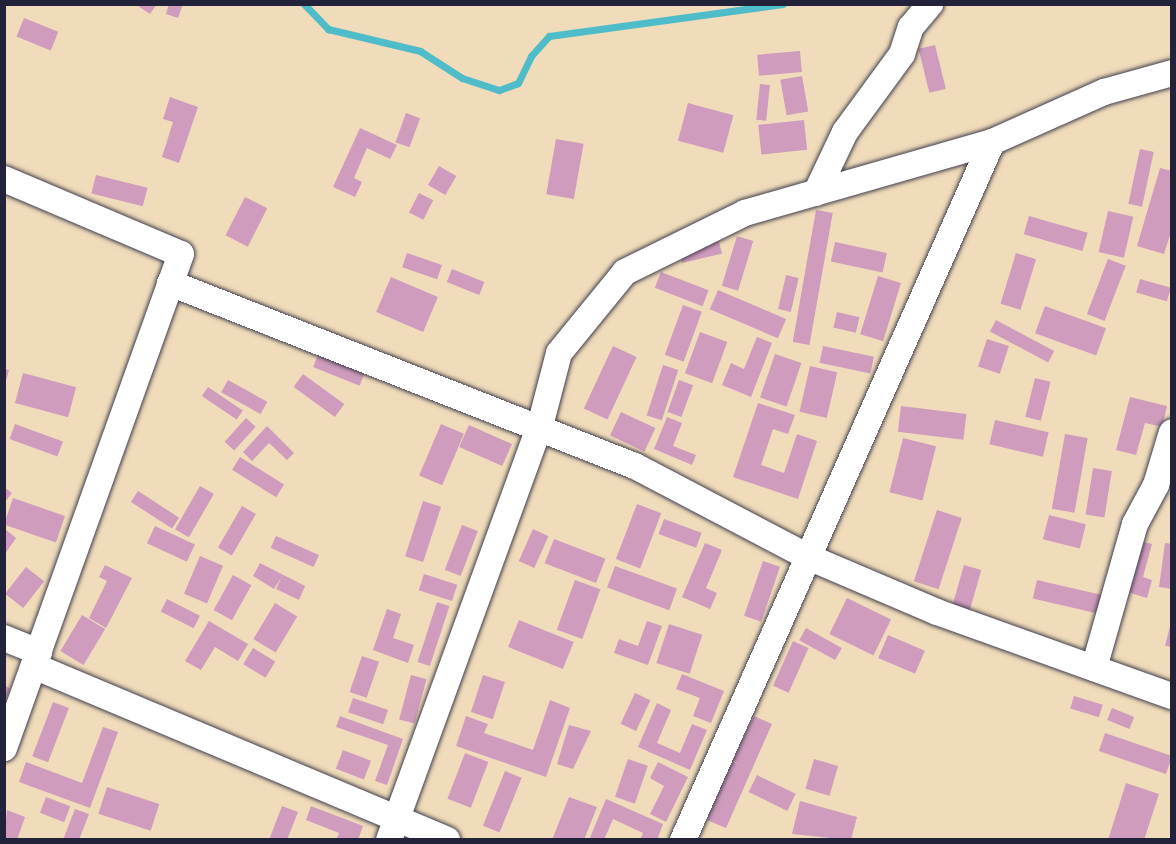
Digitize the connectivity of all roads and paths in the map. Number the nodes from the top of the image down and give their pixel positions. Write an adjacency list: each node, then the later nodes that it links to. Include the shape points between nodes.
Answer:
1 (930, 4): 5 (street, via 911,27 902,54 844,132)
2 (1172, 73): 3 (street, via 1104,92)
3 (992, 142): 5 (street); 9 (street)
4 (4, 179): 6 (street, via 181,254)
5 (816, 193): 7 (street, via 745,213 626,272 559,353)
6 (170, 283): 7 (street); 11 (street)
7 (540, 426): 9 (street, via 635,466); 15 (street)
8 (1172, 432): 12 (street, via 1156,485 1135,524)
9 (808, 557): 12 (street); 17 (street)
10 (4, 638): 11 (street)
11 (36, 659): 14 (street); 15 (street)
12 (1094, 668): 13 (street)
13 (1172, 696)
14 (4, 748)
15 (392, 829): 16 (street)
16 (447, 840)
17 (683, 840)

